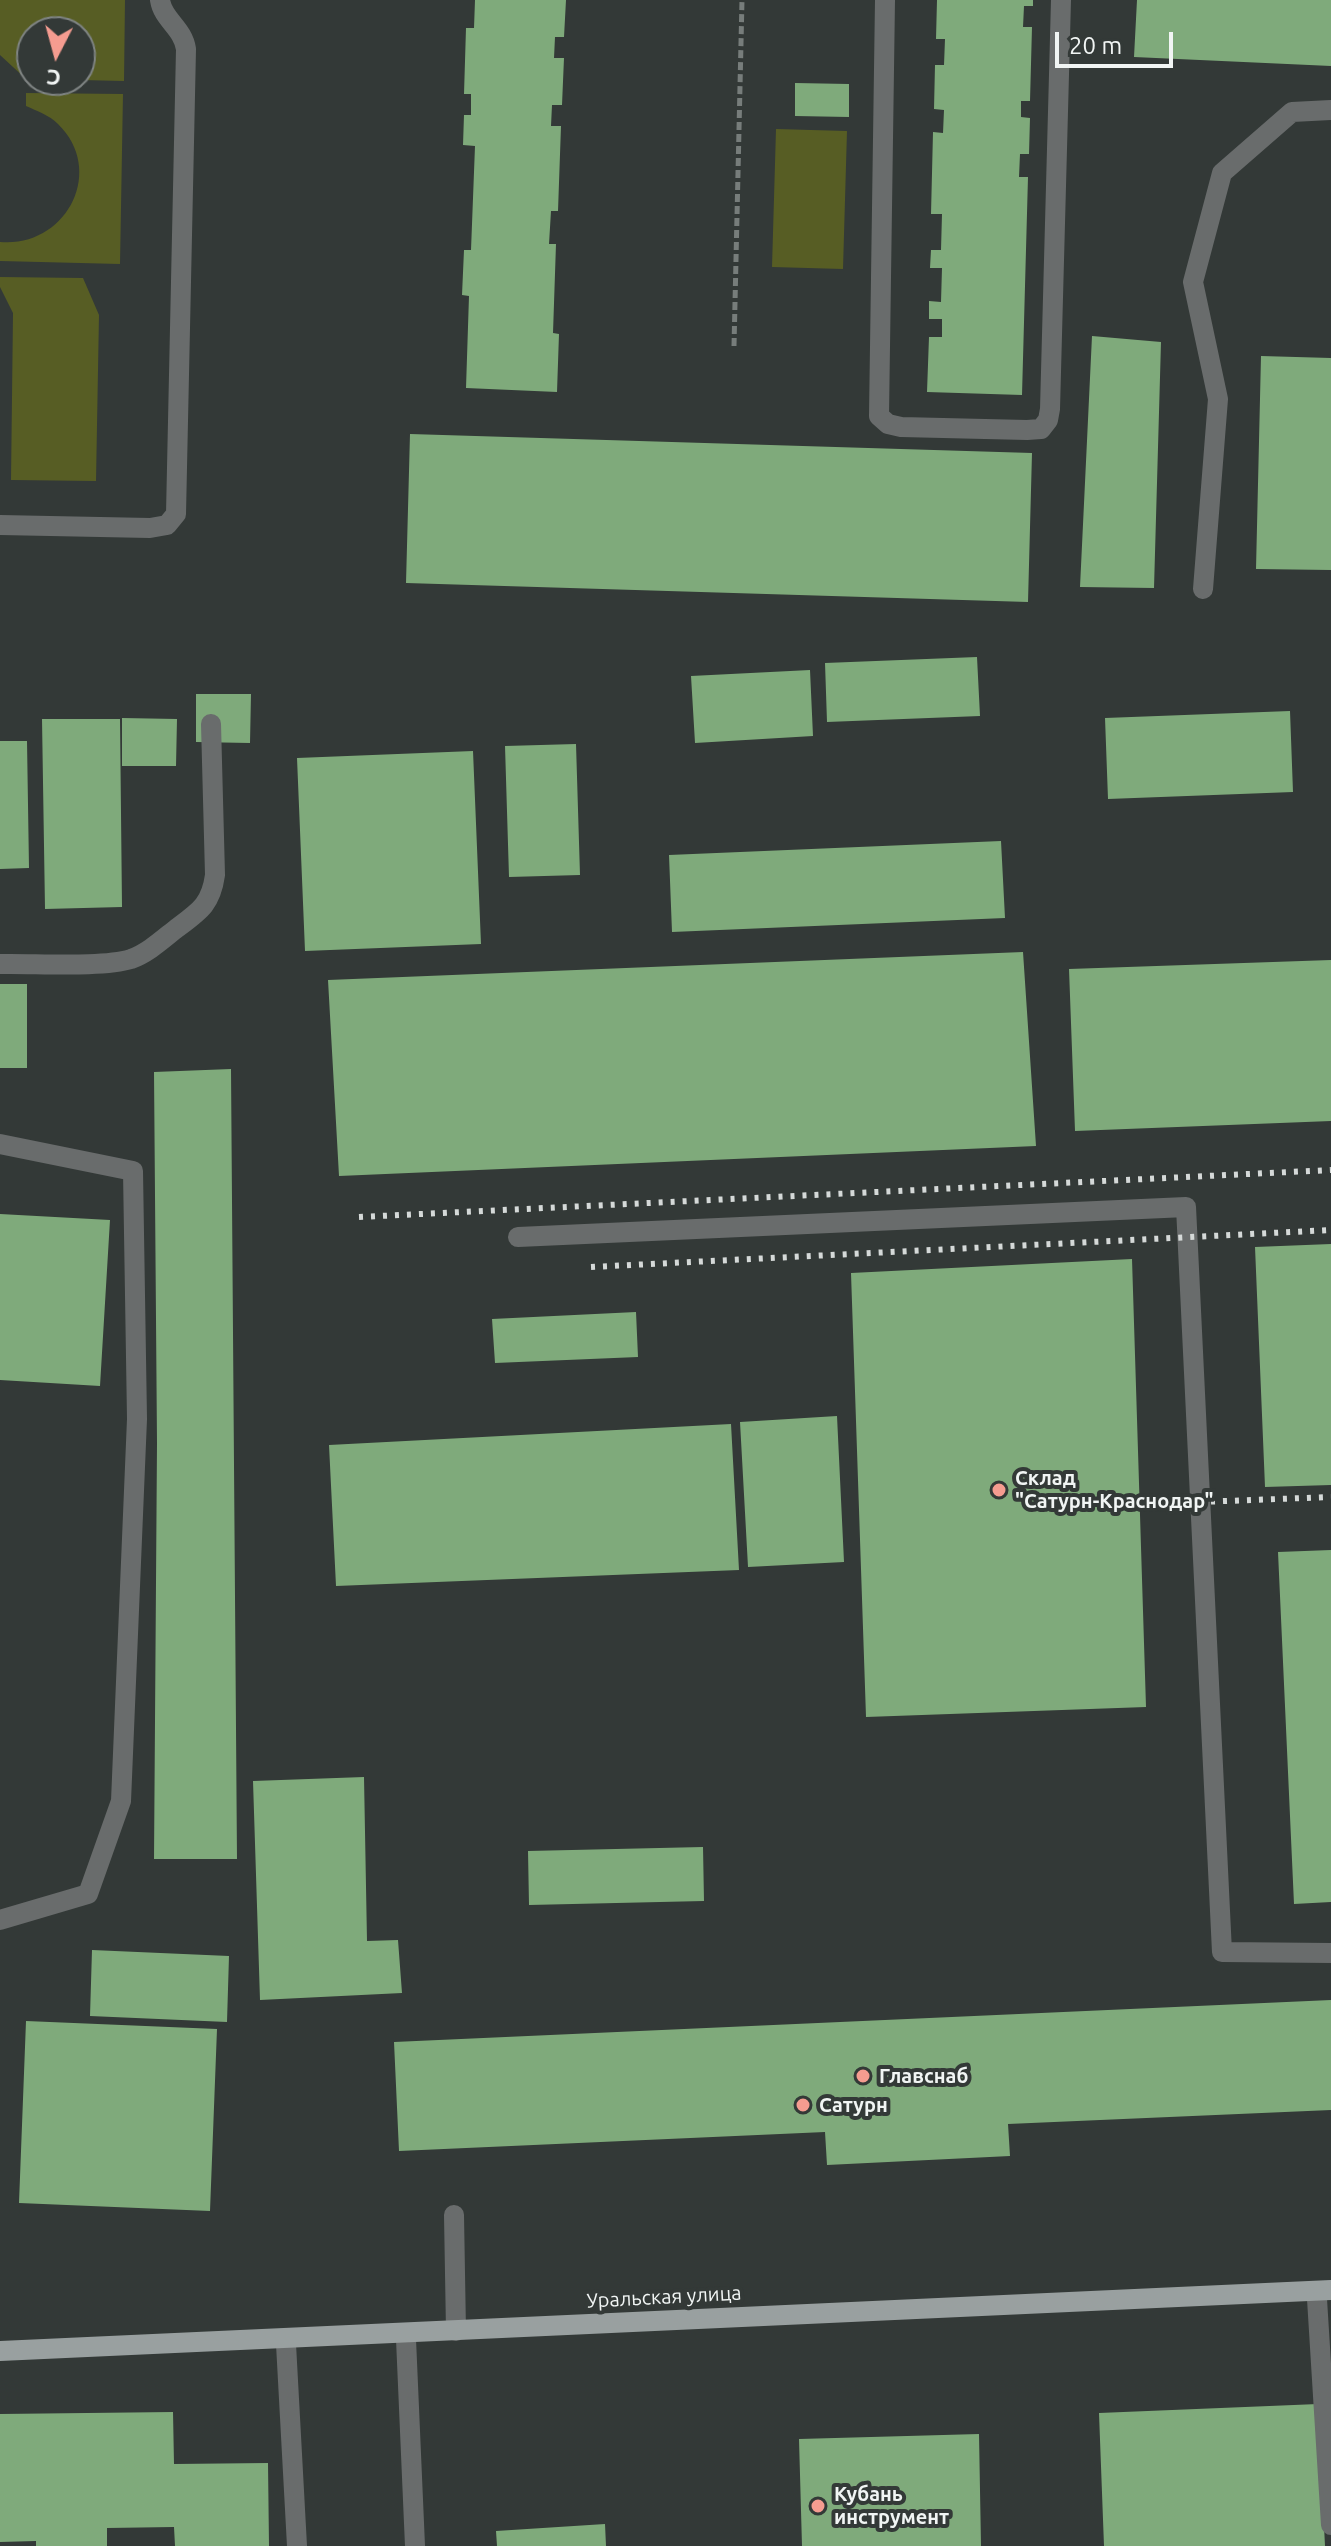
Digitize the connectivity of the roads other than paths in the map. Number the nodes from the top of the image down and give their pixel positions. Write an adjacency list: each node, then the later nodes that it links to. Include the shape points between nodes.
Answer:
1 (160, 0): 5 (lane, via 186,49 176,514 167,525 150,528)
2 (885, 0): 3 (lane, via 879,416 901,427 1027,430 1041,429 1050,409)
3 (1061, 0)
4 (1331, 110): 6 (lane, via 1292,112 1222,173 1218,187 1193,282 1218,399)
5 (0, 525)
6 (1203, 589)
7 (211, 724): 8 (lane, via 212,896 197,913 129,959)
8 (0, 964)
9 (0, 1144): 11 (lane, via 133,1171 137,1419 121,1801 88,1894)
10 (518, 1237): 12 (lane, via 1186,1207 1222,1952)
11 (0, 1920)
12 (1331, 1953)
13 (454, 2215): 15 (lane)
14 (1324, 2294): 15 (main road, Уральская улица); 16 (main road, Уральская улица); 20 (lane)
15 (456, 2331): 16 (main road, Уральская улица)
16 (405, 2336): 17 (main road, Уральская улица); 18 (main road, Уральская улица); 22 (lane)
17 (286, 2344): 19 (main road, Уральская улица); 21 (lane)
18 (0, 2351)
19 (0, 2358)
20 (1331, 2525)
21 (297, 2546)
22 (415, 2546)

